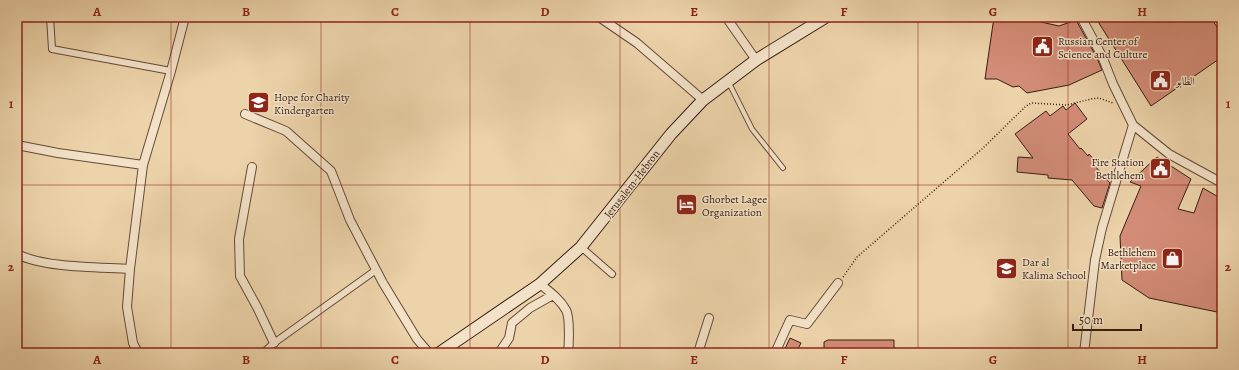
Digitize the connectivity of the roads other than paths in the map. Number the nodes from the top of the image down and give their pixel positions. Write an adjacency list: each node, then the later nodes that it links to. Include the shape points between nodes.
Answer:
1 (50, 17): 8 (street, via 52,49)
2 (185, 17): 8 (street)
3 (599, 17): 10 (street, via 636,43)
4 (726, 17): 7 (street)
5 (826, 17): 7 (main road, Jerusalem-Hebron)
6 (1081, 17): 12 (street, via 1102,56)
7 (756, 60): 9 (main road, Jerusalem-Hebron)
8 (172, 71): 14 (street)
9 (728, 82): 10 (main road, Jerusalem-Hebron); 16 (lane, via 752,128)
10 (703, 100): 18 (main road, Jerusalem-Hebron, via 671,134)
11 (244, 114): 21 (street, via 286,131 331,170 350,220)
12 (1133, 125): 17 (street, via 1169,154); 36 (street, via 1098,248)
13 (17, 145): 14 (street)
14 (143, 164): 20 (street)
15 (252, 167): 27 (street, via 239,239 240,276)
16 (783, 168)
17 (1222, 183)
18 (581, 247): 22 (street); 24 (main road, Jerusalem-Hebron)
19 (17, 254): 20 (street, via 59,265)
20 (130, 270): 28 (street, via 127,306 133,343)
21 (376, 270): 27 (street); 30 (street, via 417,339)
22 (612, 274)
23 (838, 283): 35 (street, via 807,324 790,320)
24 (540, 284): 25 (street); 31 (main road, Jerusalem-Hebron)
25 (553, 295): 32 (street, via 530,308 512,323 509,338); 33 (street, via 567,311)
26 (709, 318): 34 (street)
27 (274, 343): 29 (street)
28 (138, 353)
29 (263, 353)
30 (429, 353)
31 (439, 353)
32 (499, 353)
33 (568, 353)
34 (698, 353)
35 (775, 353)
36 (1084, 353)

